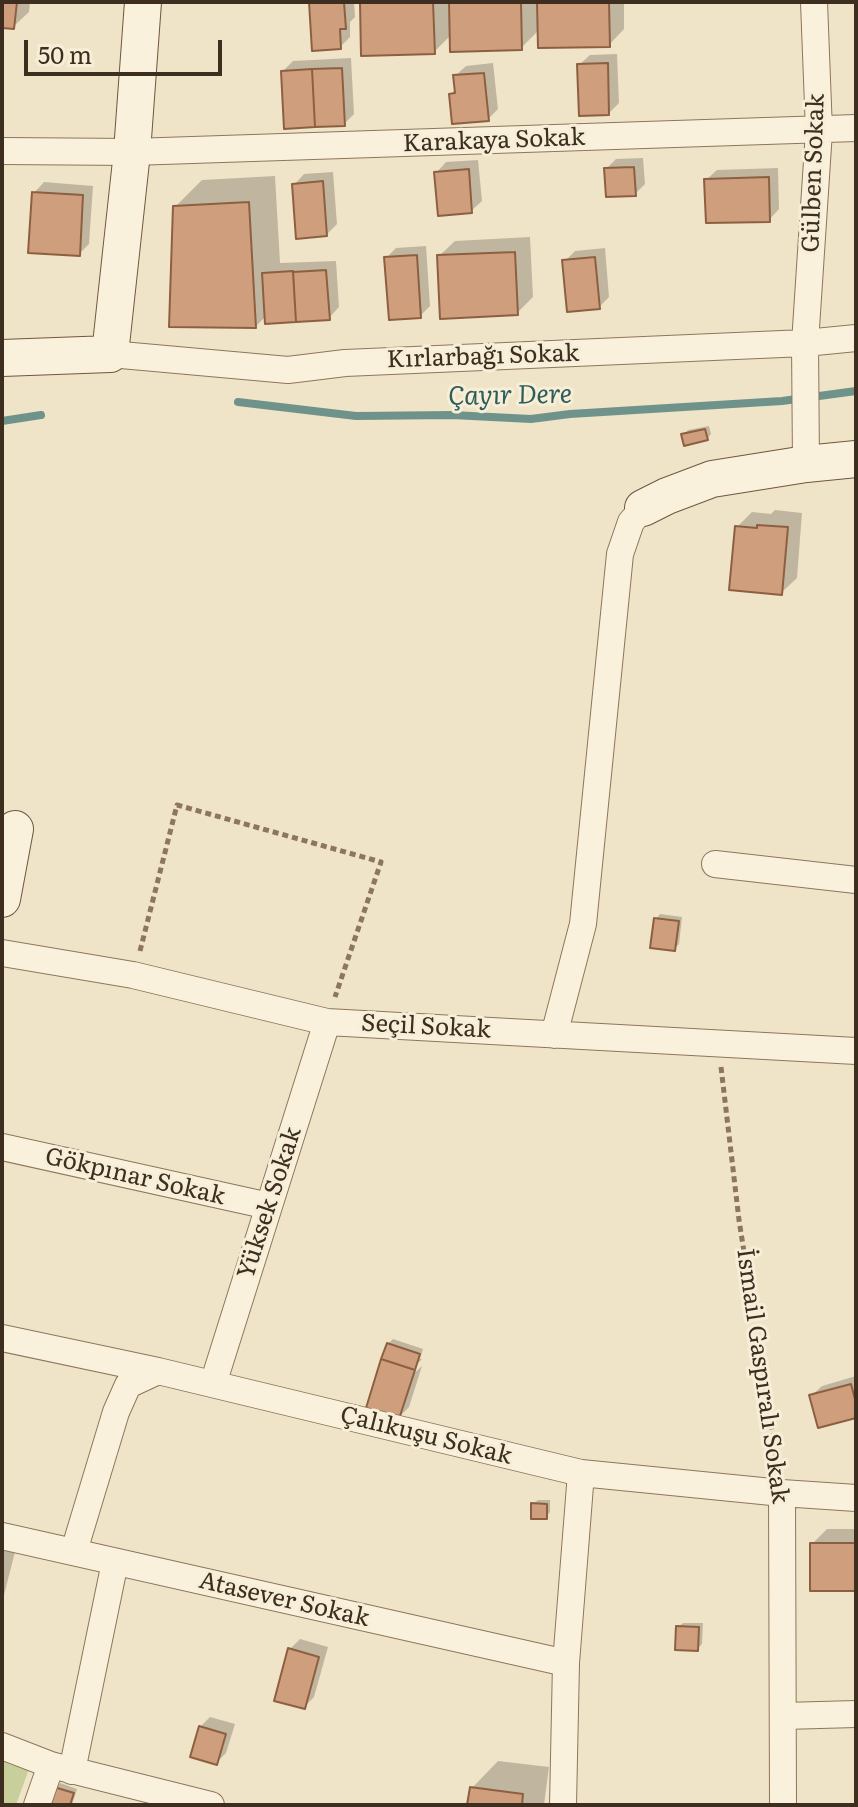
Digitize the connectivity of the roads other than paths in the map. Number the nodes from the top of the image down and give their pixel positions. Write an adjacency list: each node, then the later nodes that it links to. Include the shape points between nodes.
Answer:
1 (143, 2): 6 (street)
2 (814, 2): 4 (street, Gülben Sokak)
3 (856, 128): 4 (street, Karakaya Sokak)
4 (819, 131): 6 (street, Karakaya Sokak); 8 (street, Gülben Sokak)
5 (2, 151): 6 (street, Karakaya Sokak)
6 (132, 152): 9 (street)
7 (856, 338): 8 (street, Kırlarbağı Sokak)
8 (805, 343): 9 (street, Kırlarbağı Sokak, via 345,363 288,370); 12 (street, Gülben Sokak)
9 (110, 354): 10 (street)
10 (2, 358)
11 (856, 459): 12 (street)
12 (806, 464): 13 (street, via 712,479)
13 (643, 508): 20 (street, via 631,522 620,554 583,924)
14 (15, 829): 17 (street)
15 (715, 864): 16 (street)
16 (856, 880)
17 (2, 899)
18 (2, 953): 19 (street, Seçil Sokak, via 133,975)
19 (327, 1022): 20 (street, Seçil Sokak); 23 (street, Yüksek Sokak)
20 (554, 1035): 21 (street, Seçil Sokak)
21 (856, 1051)
22 (2, 1147): 23 (street, Gökpınar Sokak)
23 (269, 1206): 26 (street, Yüksek Sokak)
24 (2, 1338): 25 (street, Çalıkuşu Sokak)
25 (158, 1371): 26 (street, Çalıkuşu Sokak); 31 (street, via 128,1385)
26 (213, 1384): 27 (street, Çalıkuşu Sokak)
27 (581, 1473): 28 (street, Çalıkuşu Sokak); 33 (street)
28 (782, 1493): 29 (street, Çalıkuşu Sokak); 35 (street, İsmail Gaspıralı Sokak)
29 (856, 1498)
30 (2, 1536): 31 (street, Atasever Sokak)
31 (74, 1551): 32 (street, Atasever Sokak)
32 (115, 1562): 33 (street, Atasever Sokak); 37 (street)
33 (566, 1663): 40 (street)
34 (856, 1714): 35 (street)
35 (784, 1716): 41 (street, İsmail Gaspıralı Sokak)
36 (2, 1746): 37 (street)
37 (61, 1768): 38 (street); 39 (street)
38 (37, 1805)
39 (211, 1805)
40 (563, 1805)
41 (783, 1805)

